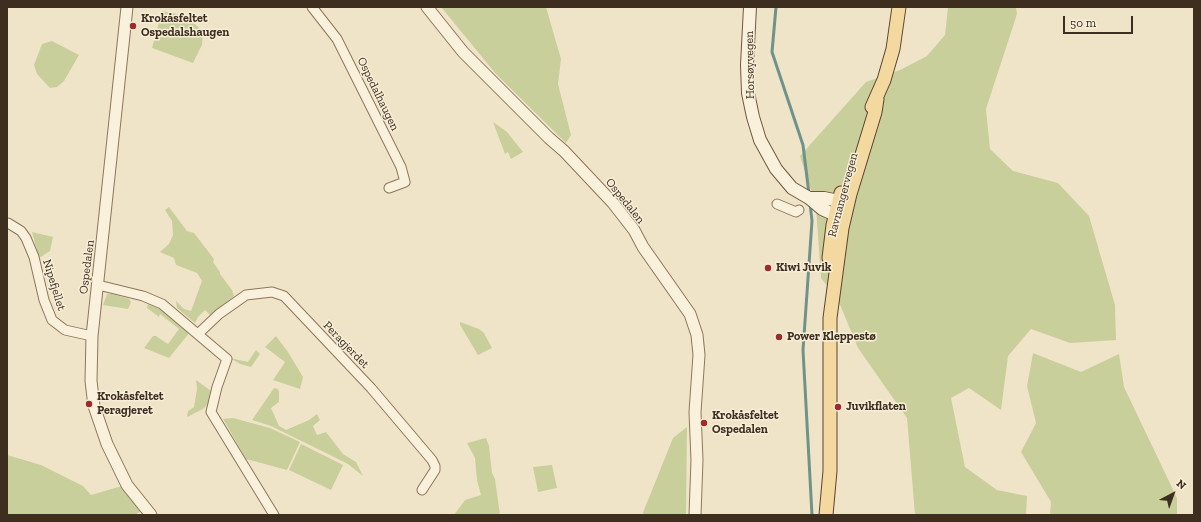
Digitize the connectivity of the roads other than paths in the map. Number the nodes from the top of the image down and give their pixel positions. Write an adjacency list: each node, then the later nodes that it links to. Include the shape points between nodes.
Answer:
1 (127, 7): 11 (street, Ospedalen)
2 (312, 7): 6 (street, Ospedalhaugen, via 337,40 401,167 405,182)
3 (427, 7): 18 (street, Ospedalen, via 463,52 613,203 690,314 697,335 699,355 695,412)
4 (750, 7): 8 (main road, Horsøyvegen, via 748,80 753,117 760,140 776,169 792,188 810,198 824,198)
5 (899, 7): 8 (main road, Ravnangervegen, via 893,49 876,99 875,112)
6 (389, 188)
7 (777, 204): 9 (street, via 796,212)
8 (840, 209): 14 (main road, Ravnangervegen, via 842,228 830,318)
9 (799, 210)
10 (8, 223): 13 (street, Nipefjellet, via 21,231 26,238 52,320 65,330)
11 (98, 285): 12 (street, via 143,296 162,304); 13 (street, Ospedalen)
12 (199, 333): 15 (street, Peragjerdet, via 224,310 246,295 272,292 284,296 371,388 432,460 435,470); 17 (street, via 227,359 211,412)
13 (92, 336): 16 (street, Ospedalen, via 92,395 102,429 127,485)
14 (830, 471): 19 (main road, Ravnangervegen); 20 (main road, Ravnangervegen)
15 (422, 490)
16 (151, 515)
17 (274, 515)
18 (695, 515)
19 (826, 515)
20 (833, 515)

